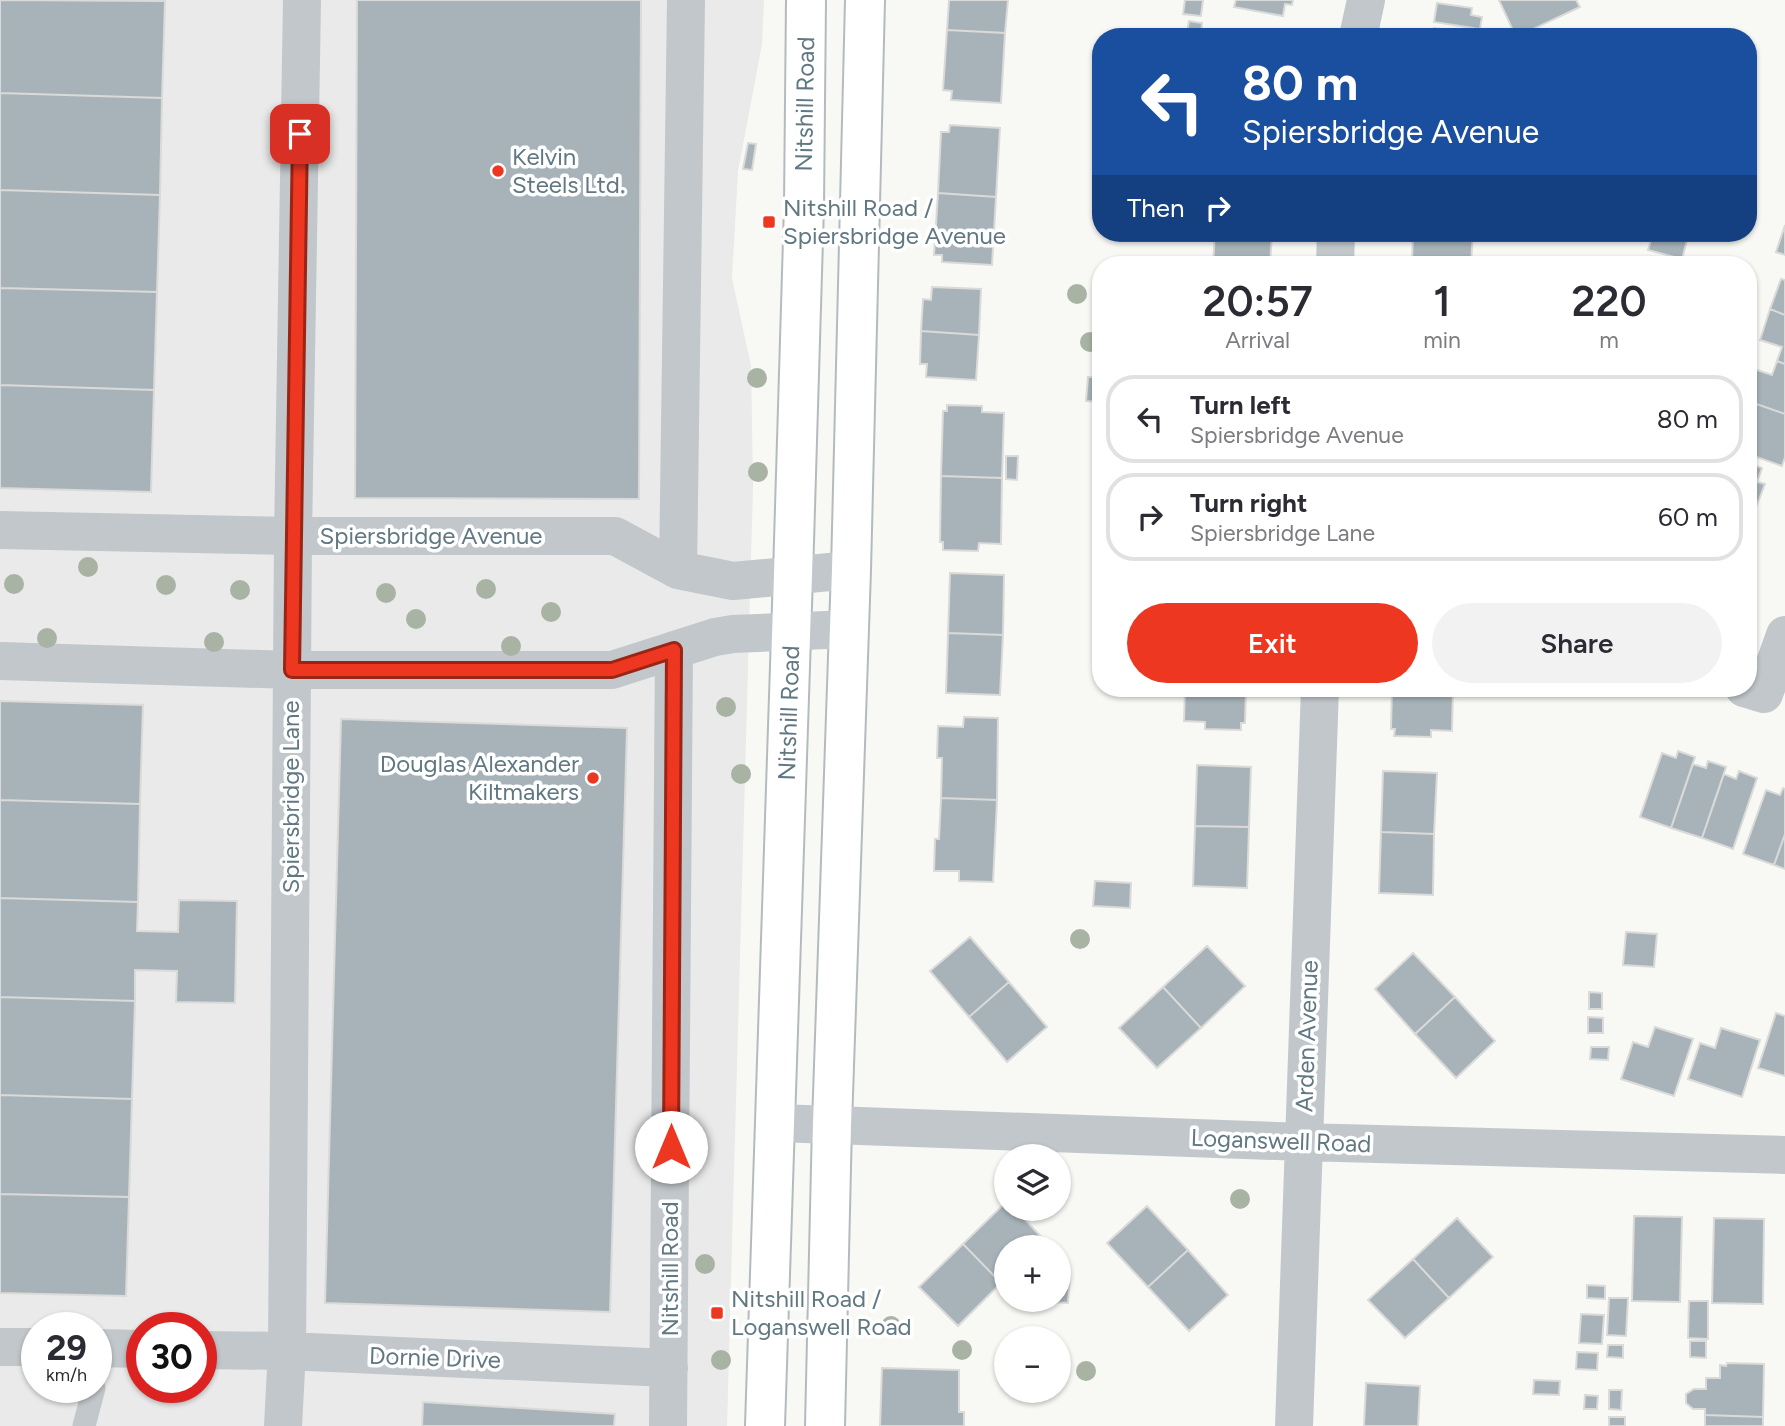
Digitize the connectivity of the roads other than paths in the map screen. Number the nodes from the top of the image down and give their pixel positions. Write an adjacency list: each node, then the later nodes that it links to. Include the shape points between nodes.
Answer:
1 (302, 0): 8 (street, Spiersbridge Lane)
2 (687, 0): 9 (street)
3 (806, 0): 11 (main road, Nitshill Road)
4 (865, 0): 10 (main road)
5 (1366, 0): 6 (street)
6 (1360, 28)
7 (0, 530): 8 (street, Spiersbridge Avenue)
8 (293, 536): 9 (street, Spiersbridge Avenue, via 615,536); 17 (street, Spiersbridge Lane)
9 (678, 570): 11 (street, Spiersbridge Avenue, via 733,581)
10 (851, 570): 11 (street, Spiersbridge Avenue); 12 (main road)
11 (793, 575): 13 (main road, Nitshill Road)
12 (849, 629): 13 (street); 21 (main road)
13 (791, 633): 15 (street, via 733,634); 20 (main road, Nitshill Road)
14 (1785, 635): 18 (street, via 1764,694)
15 (674, 650): 17 (street, via 612,670); 28 (street, Nitshill Road)
16 (0, 661): 17 (street)
17 (292, 670): 27 (street, Spiersbridge Lane)
18 (1757, 692)
19 (1320, 697): 22 (street, Arden Avenue)
20 (777, 1123): 21 (street, Loganswell Road); 33 (main road, Nitshill Road)
21 (832, 1125): 22 (street, Loganswell Road); 34 (main road)
22 (1303, 1142): 23 (street, Loganswell Road); 35 (street, Arden Avenue)
23 (1785, 1155)
24 (0, 1347): 25 (street)
25 (21, 1347)
26 (217, 1350): 27 (street, Dornie Drive)
27 (287, 1351): 28 (street, Dornie Drive); 31 (street, Spiersbridge Lane)
28 (670, 1368): 32 (street, Nitshill Road)
29 (90, 1403): 30 (lane)
30 (84, 1426)
31 (283, 1426)
32 (668, 1426)
33 (765, 1426)
34 (825, 1426)
35 (1294, 1426)

